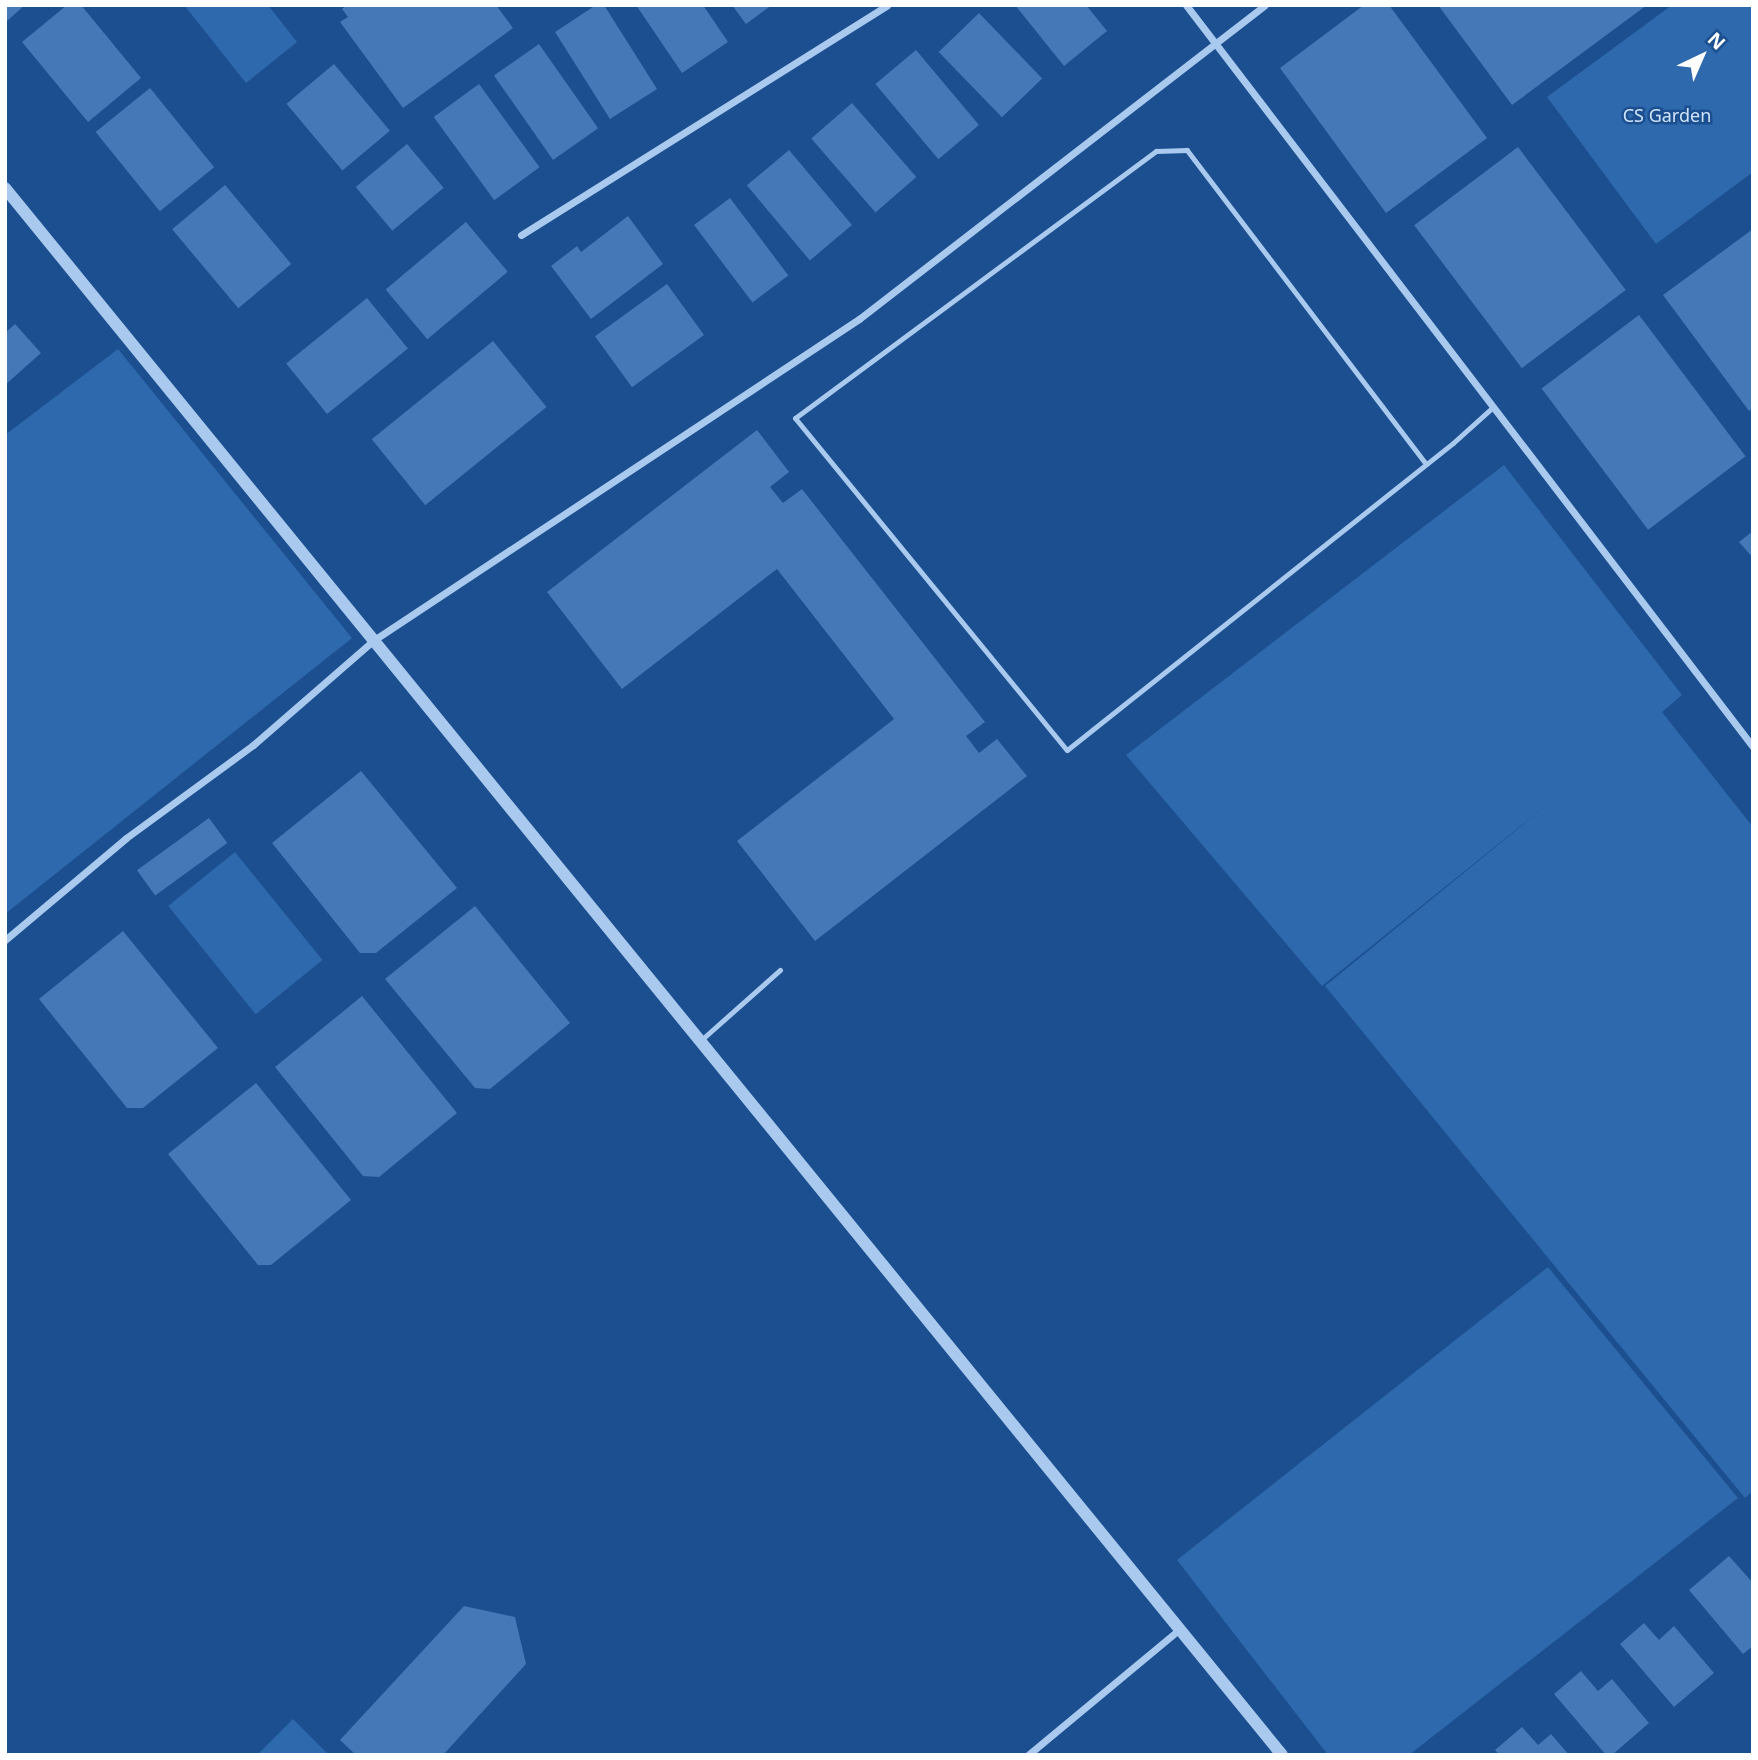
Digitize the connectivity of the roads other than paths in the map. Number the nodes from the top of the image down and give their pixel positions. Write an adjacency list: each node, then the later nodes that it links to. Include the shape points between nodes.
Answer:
1 (887, 5): 6 (street)
2 (1186, 5): 4 (street)
3 (1265, 5): 4 (street)
4 (1214, 43): 7 (street); 9 (street, via 859,319)
5 (5, 187): 9 (street)
6 (521, 235)
7 (1493, 407): 8 (lane); 10 (street)
8 (1426, 464): 8 (lane, via 1066,750 795,418 1156,151 1187,150)
9 (374, 640): 11 (street, via 253,745 126,838); 13 (street)
10 (1753, 747)
11 (5, 940)
12 (780, 970): 13 (lane)
13 (700, 1041): 14 (street)
14 (1180, 1629): 15 (street); 16 (street)
15 (1028, 1755)
16 (1282, 1755)

